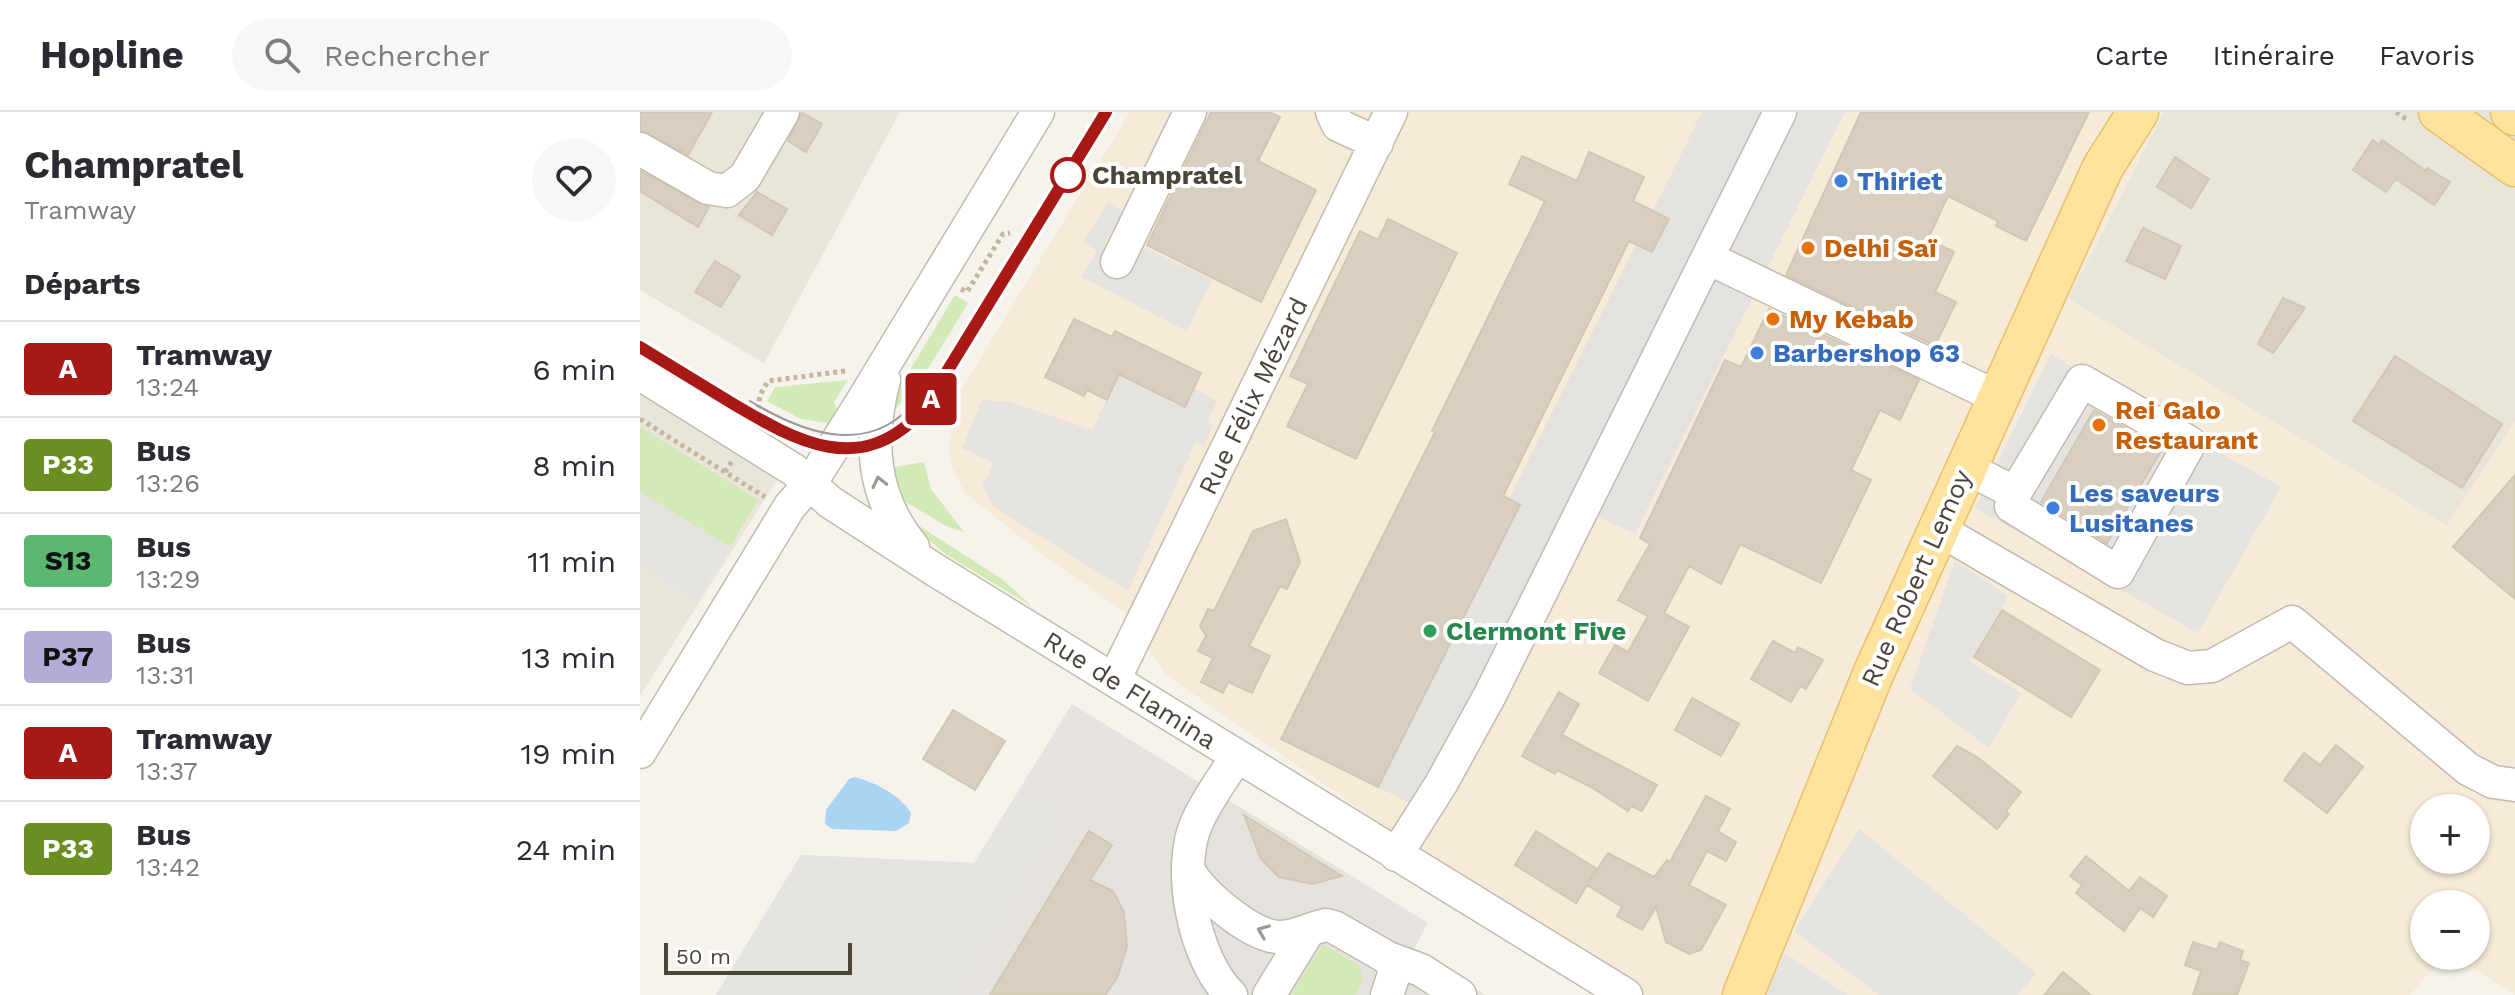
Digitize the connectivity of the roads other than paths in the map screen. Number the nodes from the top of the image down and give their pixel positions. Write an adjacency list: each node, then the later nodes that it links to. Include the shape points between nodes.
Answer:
1 (783, 112): 11 (street, via 745,177 727,191 708,188)
2 (1038, 112): 16 (street)
3 (1190, 112): 15 (street)
4 (1332, 112): 10 (street, via 1338,125)
5 (1391, 112): 10 (street, Rue Félix Mézard)
6 (1780, 112): 14 (street)
7 (2116, 112): 13 (main road, Rue Robert Lemoy)
8 (2138, 112): 13 (main road, Rue Robert Lemoy)
9 (2439, 112): 12 (main road)
10 (1377, 143): 24 (street, Rue Félix Mézard)
11 (640, 149)
12 (2515, 166)
13 (2103, 167): 18 (main road, Rue Robert Lemoy)
14 (1710, 259): 18 (street); 28 (street, via 1490,695)
15 (1117, 262)
16 (892, 352): 21 (street); 23 (street, one-way to 16, via 891,516 878,478 874,432)
17 (640, 374): 21 (street, Rue de Flamina, via 745,439)
18 (1997, 397): 19 (main road, Rue Robert Lemoy)
19 (1965, 467): 20 (street); 22 (main road, Rue Robert Lemoy)
20 (2015, 493): 20 (street, via 2011,506 2118,572 2190,443 2082,381)
21 (800, 495): 23 (street, Rue de Flamina); 25 (street)
22 (1938, 529): 27 (street, via 2155,655 2188,668 2212,666 2292,622 2468,769 2493,782); 37 (main road, Rue Robert Lemoy)
23 (935, 570): 24 (street, Rue de Flamina)
24 (1114, 680): 26 (street, Rue de Flamina)
25 (640, 752)
26 (1237, 756): 28 (street, Rue de Flamina); 29 (street, via 1196,822)
27 (2515, 785)
28 (1396, 855): 36 (street, Rue de Flamina)
29 (1189, 871): 30 (street, one-way to 29, via 1279,937 1257,931 1203,892); 32 (street, via 1190,905 1207,958)
30 (1309, 930): 31 (street, via 1334,927); 33 (street)
31 (1388, 958): 34 (street, via 1395,971); 35 (street, via 1421,970)
32 (1231, 995)
33 (1269, 995)
34 (1387, 995)
35 (1460, 995)
36 (1626, 995)
37 (1743, 995)

